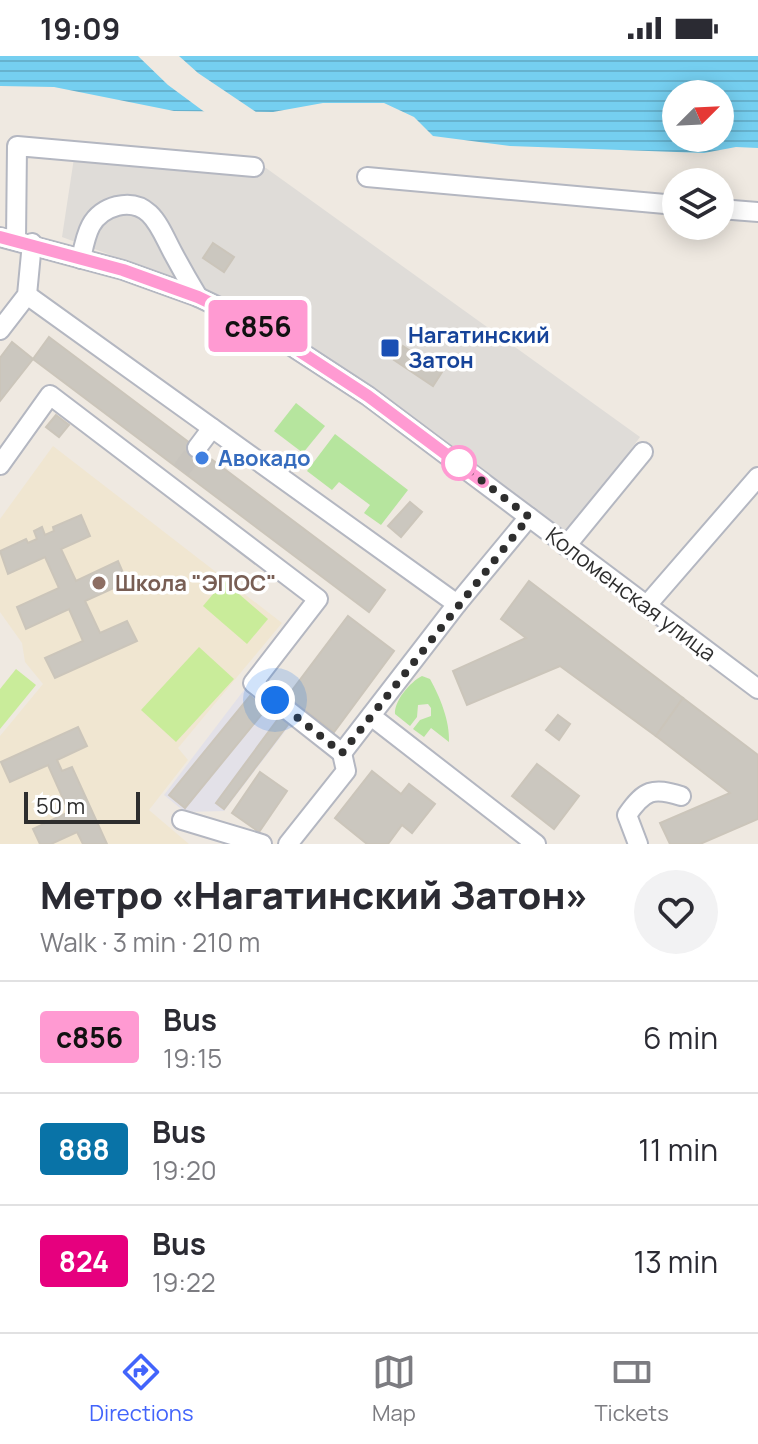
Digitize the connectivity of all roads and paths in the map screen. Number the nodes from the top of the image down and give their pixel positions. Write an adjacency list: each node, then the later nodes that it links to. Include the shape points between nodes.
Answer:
1 (254, 167): 6 (street, via 17,146)
2 (367, 177): 3 (street)
3 (662, 204)
4 (734, 210): 5 (street)
5 (758, 212)
6 (16, 240): 7 (street, Коломенская улица); 8 (street)
7 (81, 259): 9 (street, Коломенская улица); 9 (street, via 92,220 104,209 123,204 143,208 164,232)
8 (27, 295): 10 (street); 11 (street)
9 (198, 297): 18 (street, Коломенская улица, via 267,330 368,396)
10 (0, 330)
11 (212, 428): 12 (street); 20 (street)
12 (197, 448)
13 (643, 452): 19 (street)
14 (0, 465): 17 (street, via 50,395)
15 (181, 470): 17 (street)
16 (758, 477): 21 (street)
17 (169, 486): 24 (street, via 318,599 253,683)
18 (529, 517): 19 (street, Коломенская улица); 20 (street)
19 (566, 546): 21 (street, Коломенская улица)
20 (457, 604): 23 (street)
21 (647, 605): 22 (street, Коломенская улица)
22 (758, 689)
23 (371, 716): 24 (street); 29 (street)
24 (342, 753): 28 (street, via 346,771)
25 (681, 796): 30 (street, via 661,789 639,797 627,815)
26 (182, 820): 27 (street)
27 (262, 844)
28 (288, 844)
29 (536, 844)
30 (638, 844)

